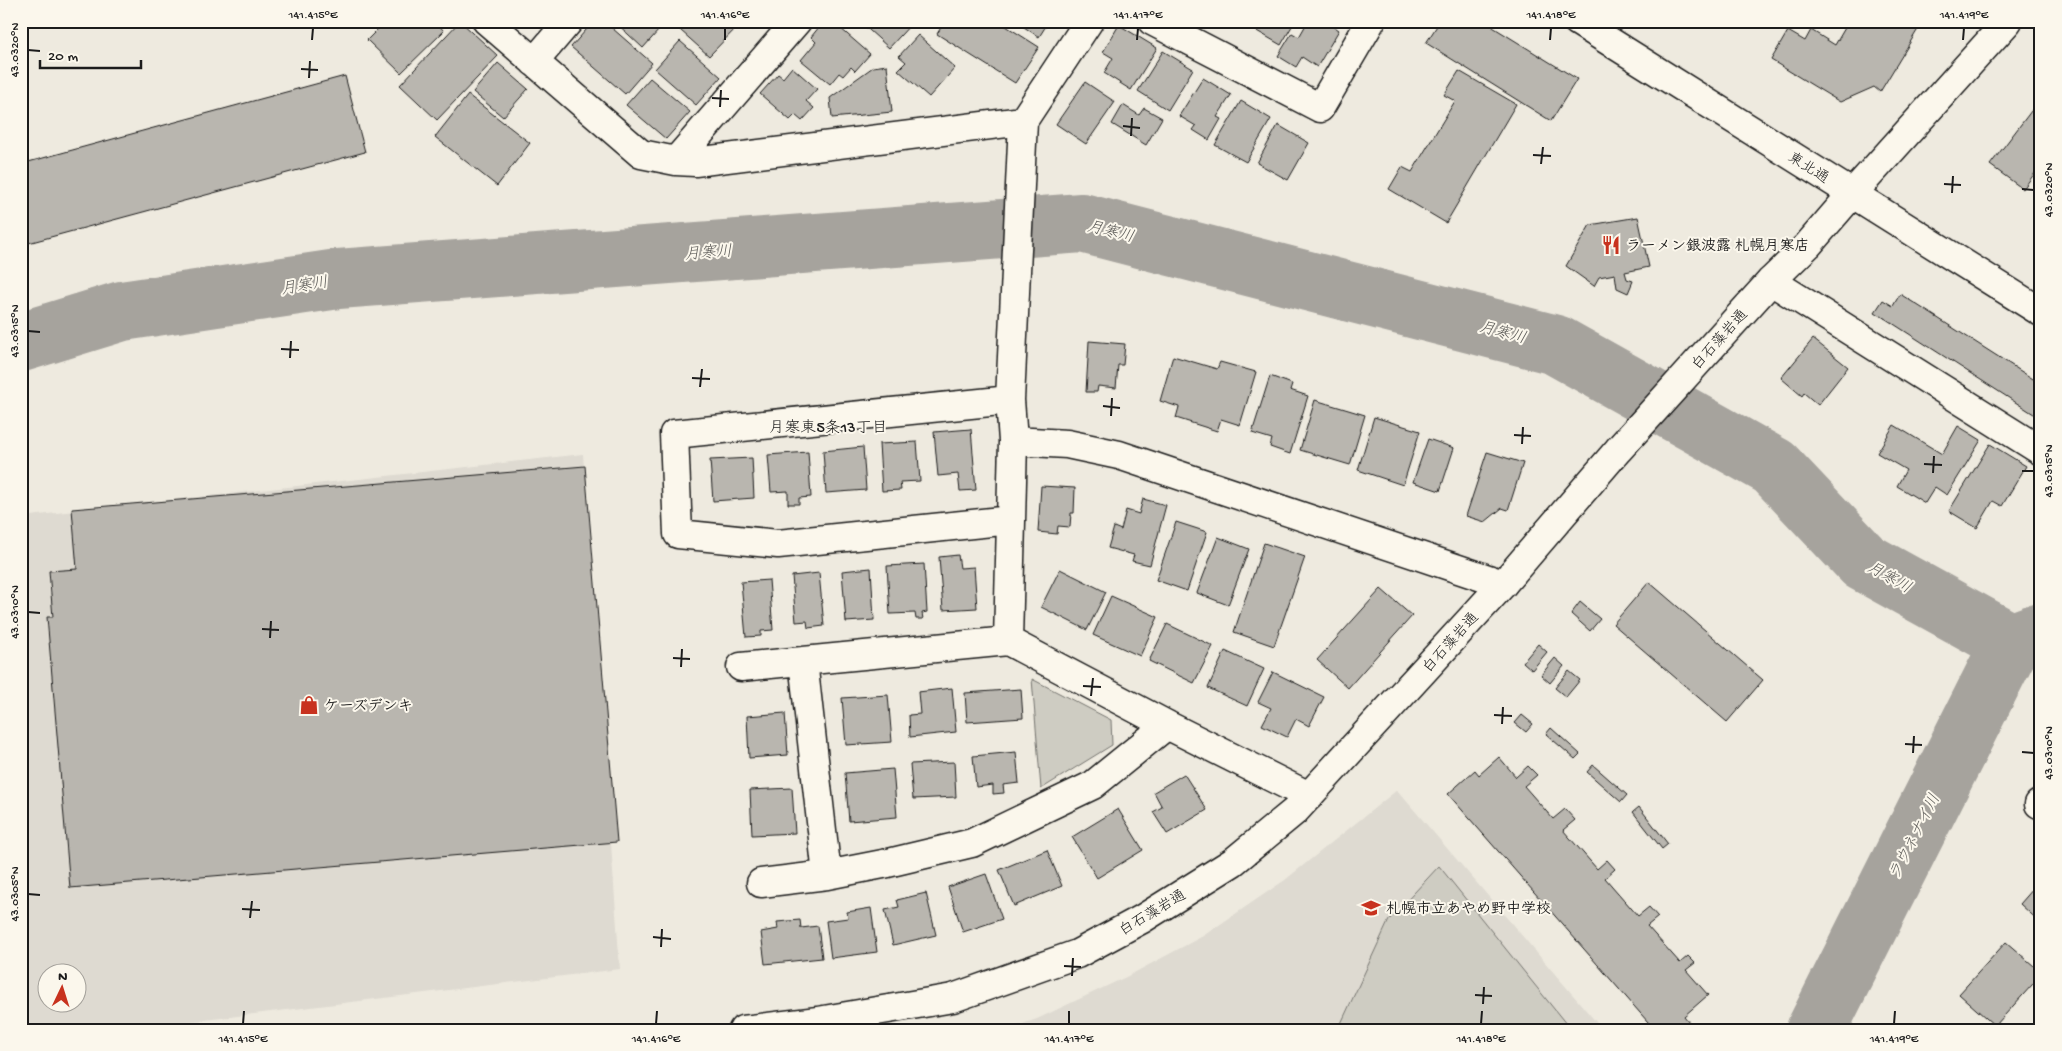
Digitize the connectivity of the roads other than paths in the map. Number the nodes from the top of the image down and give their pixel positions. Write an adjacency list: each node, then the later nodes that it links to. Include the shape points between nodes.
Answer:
1 (487, 21): 9 (street)
2 (569, 21): 9 (street)
3 (797, 21): 11 (street)
4 (1089, 21): 10 (street)
5 (1152, 21): 6 (street, via 1320,108)
6 (1371, 21)
7 (1577, 21): 12 (street, 東北通)
8 (2008, 21): 12 (street, 白石藻岩通)
9 (534, 62): 11 (street, via 641,154)
10 (1023, 121): 11 (street, via 695,162); 15 (street)
11 (676, 161)
12 (1852, 194): 13 (street, 白石藻岩通); 14 (street, 東北通)
13 (1771, 282): 17 (street); 19 (street, 白石藻岩通, via 1618,450)
14 (2041, 312)
15 (1010, 400): 16 (street); 18 (street, via 674,434 678,534 778,544)
16 (1013, 441): 18 (street); 19 (street, via 1067,444 1119,455)
17 (2041, 451)
18 (1011, 520): 20 (street)
19 (1502, 584): 24 (street, 白石藻岩通)
20 (1008, 641): 21 (street); 23 (street)
21 (803, 661): 22 (street); 25 (street)
22 (741, 667)
23 (1167, 725): 24 (street); 25 (street, via 1094,785 972,843)
24 (1309, 796): 27 (street, 白石藻岩通, via 1233,862 1142,919 1077,954 953,998)
25 (827, 875): 26 (street)
26 (760, 883)
27 (743, 1030)

